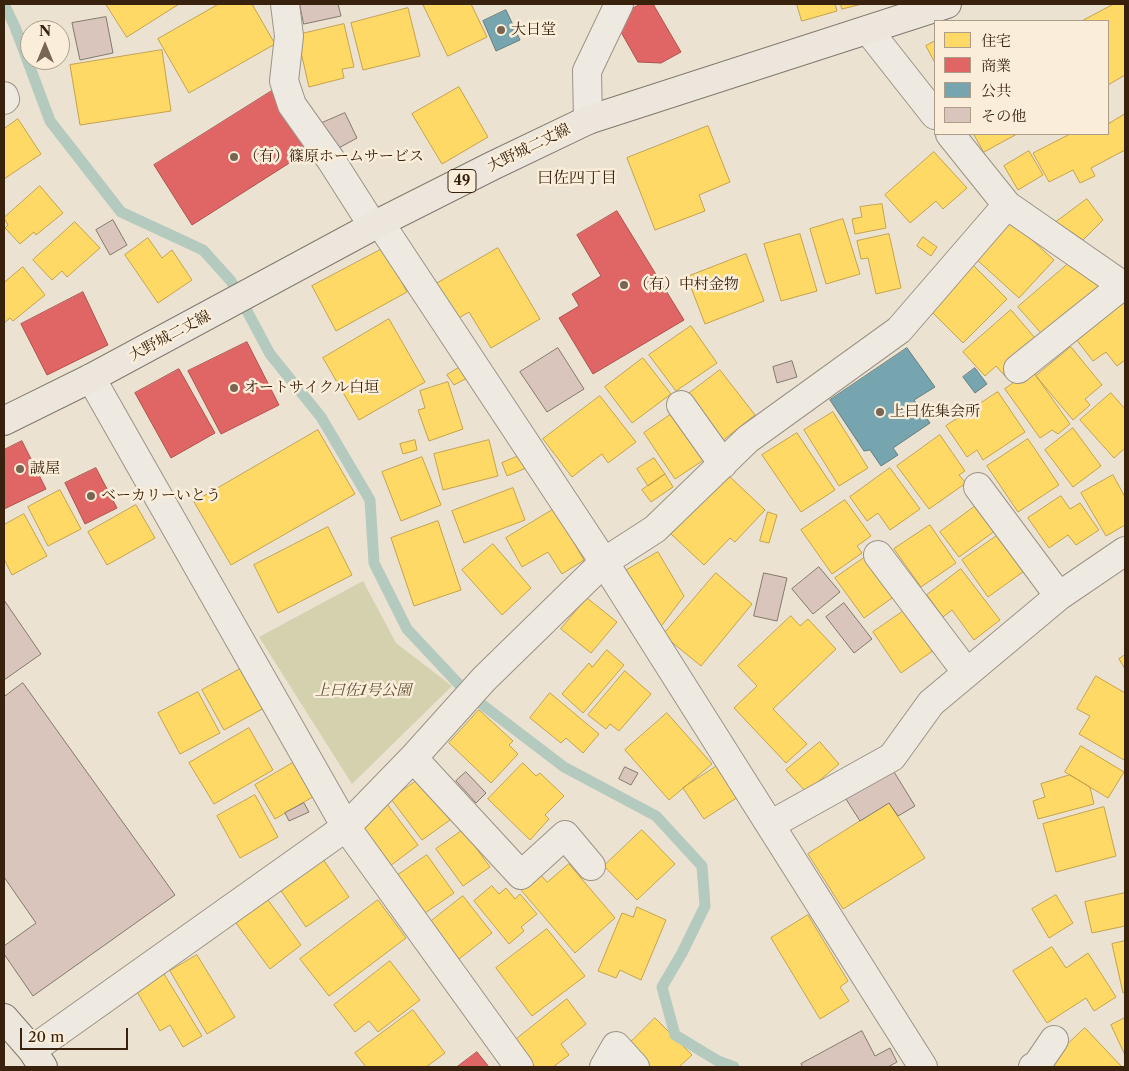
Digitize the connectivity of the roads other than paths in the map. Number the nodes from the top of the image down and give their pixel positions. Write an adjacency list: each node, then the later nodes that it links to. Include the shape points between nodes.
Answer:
1 (285, 4): 11 (street, via 289,36 284,81 292,105)
2 (619, 4): 8 (street, via 587,71)
3 (946, 4): 4 (main road, 大野城二丈線 / 49)
4 (868, 30): 7 (street); 8 (main road, 大野城二丈線 / 49)
5 (4, 96): 6 (street)
6 (4, 100)
7 (934, 114)
8 (588, 120): 11 (main road, 大野城二丈線 / 49)
9 (951, 135): 10 (street)
10 (1007, 205): 12 (street); 17 (street, via 899,330 748,439)
11 (377, 225): 14 (main road, 大野城二丈線 / 49); 21 (street)
12 (1124, 286): 13 (street)
13 (1018, 369)
14 (91, 378): 16 (main road, 大野城二丈線 / 49); 26 (street)
15 (681, 405): 17 (street)
16 (4, 421)
17 (723, 464): 21 (street, via 655,529)
18 (978, 487): 22 (street)
19 (1125, 551): 22 (street)
20 (878, 555): 23 (street)
21 (604, 562): 24 (street, via 484,679); 25 (street)
22 (1059, 596): 23 (street)
23 (967, 673): 25 (street, via 931,702 892,757)
24 (413, 758): 26 (street); 27 (street, via 521,875 565,835)
25 (770, 826): 34 (street)
26 (346, 827): 30 (street); 31 (street)
27 (591, 866)
28 (4, 1018): 30 (main road)
29 (1054, 1040): 35 (street, via 1037,1065)
30 (38, 1059)
31 (519, 1067)
32 (604, 1067): 33 (street, via 616,1046)
33 (634, 1067)
34 (923, 1067)
35 (1032, 1067)

